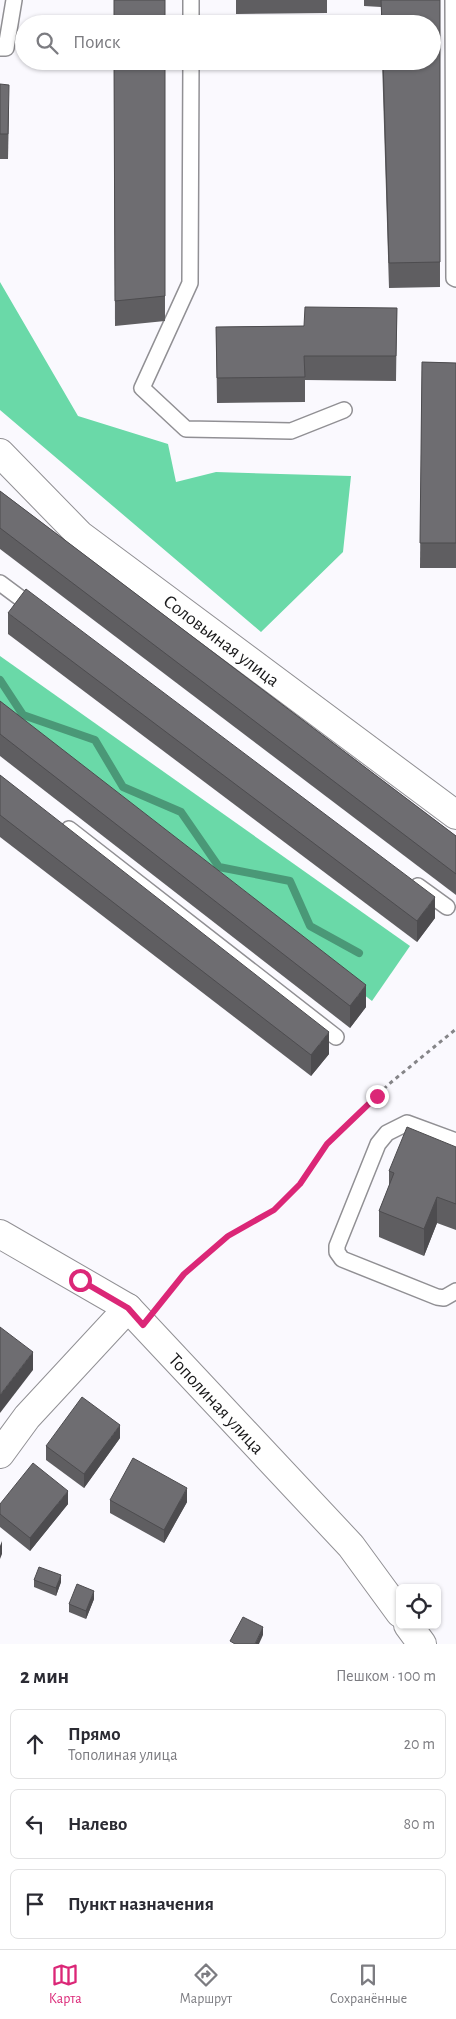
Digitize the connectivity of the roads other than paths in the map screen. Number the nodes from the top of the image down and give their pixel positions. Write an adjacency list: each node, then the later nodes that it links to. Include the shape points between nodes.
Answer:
1 (14, 0): 5 (lane, via 6,48)
2 (191, 0): 4 (lane)
3 (453, 0): 7 (lane)
4 (191, 15)
5 (0, 48)
6 (190, 70): 8 (lane, via 190,284 142,388 186,429 292,431)
7 (456, 279)
8 (344, 410)
9 (0, 453): 12 (street, Соловьиная улица, via 80,535)
10 (0, 583): 11 (lane)
11 (48, 618)
12 (456, 815)
13 (55, 818): 16 (lane)
14 (407, 878): 15 (lane)
15 (447, 907)
16 (336, 1037)
17 (456, 1142): 19 (lane, via 407,1123 381,1138 336,1246 342,1259 437,1297 444,1298)
18 (0, 1234): 20 (street, Тополиная улица)
19 (456, 1291)
20 (136, 1316): 21 (street, via 27,1417); 22 (street, Тополиная улица, via 351,1546)
21 (0, 1454)
22 (396, 1608)
23 (411, 1629): 24 (street)
24 (422, 1644)

